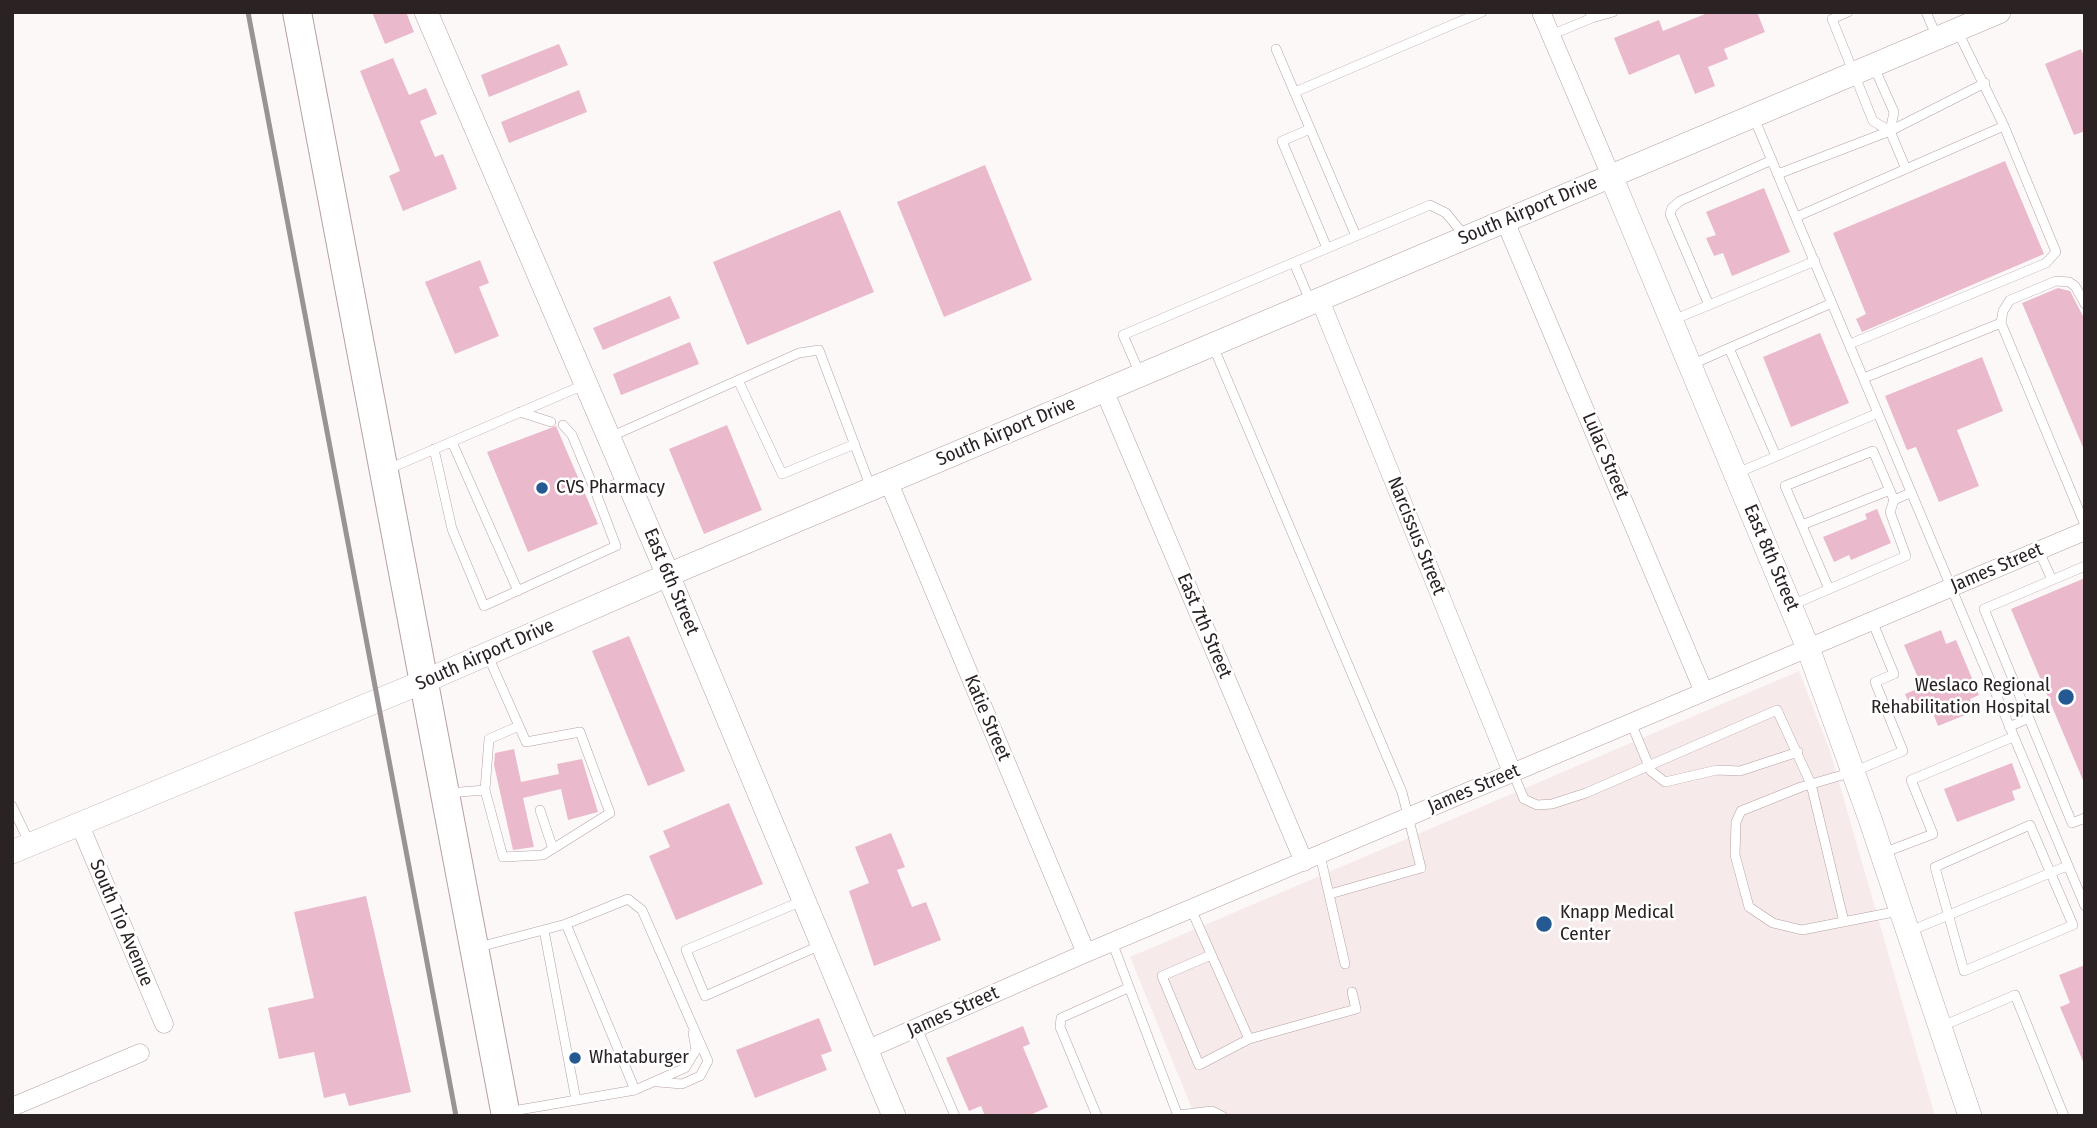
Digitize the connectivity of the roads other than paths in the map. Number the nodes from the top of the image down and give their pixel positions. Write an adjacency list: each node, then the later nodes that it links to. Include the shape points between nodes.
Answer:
1 (297, 12): 55 (main road)
2 (426, 12): 44 (street, East 6th Street)
3 (1482, 12): 15 (lane)
4 (1541, 12): 11 (street, East 8th Street)
5 (1613, 12): 9 (lane)
6 (1848, 12): 13 (lane, via 1832,19)
7 (1926, 12): 10 (lane)
8 (1999, 12): 10 (street, South Airport Drive)
9 (1591, 15): 11 (lane)
10 (1948, 34): 13 (street, South Airport Drive); 14 (lane)
11 (1551, 36): 23 (street, East 8th Street)
12 (1276, 48): 15 (lane)
13 (1863, 70): 16 (street, South Airport Drive); 19 (lane, via 1894,112); 19 (lane, via 1872,121)
14 (1985, 83): 17 (lane); 19 (lane)
15 (1294, 92): 18 (lane)
16 (1753, 116): 20 (lane); 23 (street, South Airport Drive)
17 (2004, 126): 21 (lane); 37 (lane, via 2053,240 2053,258)
18 (1310, 129): 26 (lane); 28 (lane, via 1282,141)
19 (1890, 131): 21 (lane); 22 (lane)
20 (1772, 160): 22 (lane); 34 (lane, via 1672,208 1670,214)
21 (1906, 169): 24 (lane)
22 (1777, 174): 24 (lane)
23 (1611, 176): 25 (street, South Airport Drive); 35 (street, East 8th Street)
24 (1796, 217): 29 (lane)
25 (1505, 221): 27 (street, South Airport Drive); 79 (street, Lulac Street)
26 (1356, 236): 27 (lane, via 1430,205 1446,213); 28 (lane)
27 (1466, 237): 31 (street, South Airport Drive)
28 (1327, 248): 30 (lane)
29 (1815, 261): 32 (lane); 34 (lane)
30 (1294, 263): 31 (lane); 41 (lane, via 1123,335)
31 (1316, 301): 38 (street, South Airport Drive); 87 (street, Narcissus Street)
32 (1832, 303): 37 (lane); 39 (lane)
33 (2085, 304): 36 (lane, via 2075,286 2056,281 2010,300)
34 (1709, 305): 35 (lane)
35 (1671, 321): 40 (street, East 8th Street)
36 (2001, 323): 42 (lane); 63 (lane)
37 (1850, 344): 42 (lane)
38 (1212, 345): 41 (street, South Airport Drive); 94 (lane, via 1402,792)
39 (1729, 348): 40 (lane); 54 (lane)
40 (1691, 365): 56 (street, East 8th Street)
41 (1141, 375): 45 (street, South Airport Drive)
42 (1864, 378): 47 (lane)
43 (738, 380): 50 (lane); 52 (lane, via 782,474); 52 (lane, via 799,353 819,350)
44 (586, 384): 46 (lane); 50 (street, East 6th Street)
45 (1104, 390): 58 (street, South Airport Drive); 100 (street, East 7th Street)
46 (520, 412): 48 (lane); 51 (lane)
47 (1878, 413): 54 (lane); 61 (lane)
48 (551, 422)
49 (563, 425): 60 (lane, via 572,435)
50 (609, 438): 57 (street, East 6th Street)
51 (452, 442): 53 (lane); 73 (lane)
52 (855, 444): 58 (lane)
53 (433, 449): 55 (lane); 73 (lane, via 452,529 484,607)
54 (1776, 456): 56 (lane)
55 (385, 471): 78 (main road)
56 (1735, 473): 74 (street, East 8th Street)
57 (627, 479): 60 (lane); 69 (street, East 6th Street)
58 (880, 486): 69 (street, South Airport Drive); 115 (street, Katie Street)
59 (1890, 490): 62 (lane); 65 (lane); 65 (lane, via 1873,451 1786,486)
60 (596, 493): 73 (lane, via 616,546)
61 (1910, 493): 62 (lane); 71 (lane)
62 (1894, 500): 72 (lane, via 1889,512 1906,556)
63 (2081, 503): 64 (lane)
64 (2085, 524)
65 (1802, 526): 72 (lane)
66 (2085, 531): 67 (street, James Street)
67 (2039, 551): 70 (lane); 71 (street, James Street)
68 (2085, 566): 70 (lane)
69 (668, 575): 77 (street, South Airport Drive); 104 (street, East 6th Street)
70 (2052, 580): 80 (lane, via 1984,609)
71 (1949, 588): 75 (street, James Street); 83 (lane)
72 (1829, 589): 74 (lane)
73 (518, 591)
74 (1790, 606): 76 (street, East 8th Street)
75 (1872, 621): 76 (street, James Street); 88 (lane, via 1894,674 1875,682 1903,751)
76 (1808, 648): 79 (street, James Street); 88 (street, East 8th Street)
77 (488, 654): 78 (street, South Airport Drive); 82 (lane)
78 (425, 681): 91 (main road); 96 (street, South Airport Drive)
79 (1704, 692): 81 (street, James Street)
80 (2029, 718): 83 (lane); 95 (lane, via 2072,823)
81 (1631, 723): 86 (lane); 87 (street, James Street)
82 (519, 726): 90 (lane, via 489,739); 98 (lane, via 526,742 580,733 610,813)
83 (2009, 727): 84 (lane)
84 (2013, 737): 99 (lane, via 1911,780 1933,834); 101 (lane)
85 (1798, 752): 86 (lane, via 1740,771 1717,770 1665,782); 86 (lane, via 1777,710); 89 (lane)
86 (1649, 765): 87 (lane, via 1586,793 1537,805 1524,799)
87 (1513, 772): 94 (street, James Street)
88 (1853, 772): 89 (lane); 99 (street, East 8th Street)
89 (1811, 784): 108 (lane); 108 (lane, via 1741,811 1735,855 1755,914 1802,930)
90 (485, 790): 91 (lane); 98 (lane, via 503,857 543,855)
91 (446, 793): 114 (main road)
92 (12, 806): 97 (lane)
93 (540, 810): 98 (lane)
94 (1408, 817): 100 (street, James Street); 103 (lane, via 1421,868)
95 (2085, 818)
96 (79, 823): 97 (street, South Airport Drive); 121 (street, South Tio Avenue)
97 (21, 848)
98 (553, 849)
99 (1882, 854): 109 (street, East 8th Street)
100 (1312, 858): 103 (lane); 106 (street, James Street)
101 (2067, 866): 102 (lane); 105 (lane)
102 (2051, 873): 107 (lane); 107 (lane, via 2030,825 1935,867); 107 (lane, via 2073,925 1964,971)
103 (1330, 894): 117 (lane)
104 (803, 900): 113 (street, East 6th Street); 113 (lane, via 686,950 705,996)
105 (2085, 906)
106 (1191, 909): 112 (street, James Street); 116 (lane)
107 (1949, 916): 109 (lane)
108 (1844, 922): 109 (lane)
109 (1904, 922): 123 (street, East 8th Street)
110 (566, 925): 111 (lane); 120 (lane, via 628,899 642,910); 128 (lane)
111 (544, 930): 114 (lane); 129 (lane)
112 (1112, 942): 115 (street, James Street); 118 (lane)
113 (822, 945): 125 (street, East 6th Street)
114 (475, 949): 131 (main road)
115 (1086, 953): 122 (street, James Street)
116 (1211, 955): 124 (lane); 124 (lane, via 1162,976 1199,1065)
117 (1345, 964)
118 (1128, 988): 132 (lane); 135 (lane, via 1061,1018 1060,1027)
119 (1352, 992): 124 (lane, via 1356,1009)
120 (690, 1022): 127 (lane, via 696,1050 685,1068); 127 (lane, via 708,1061 701,1076 682,1084)
121 (164, 1024)
122 (917, 1028): 125 (street, James Street); 134 (lane)
123 (1939, 1028): 137 (street, East 8th Street); 138 (lane, via 2015,995)
124 (1249, 1039)
125 (866, 1050): 133 (street, East 6th Street)
126 (140, 1053): 130 (street)
127 (659, 1082): 128 (lane)
128 (635, 1090): 129 (lane)
129 (576, 1100): 131 (lane)
130 (12, 1107)
131 (506, 1114)
132 (1178, 1115): 136 (lane, via 1212,1111)
133 (894, 1116)
134 (955, 1116)
135 (1096, 1116)
136 (1222, 1116)
137 (1970, 1116)
138 (2064, 1116)

